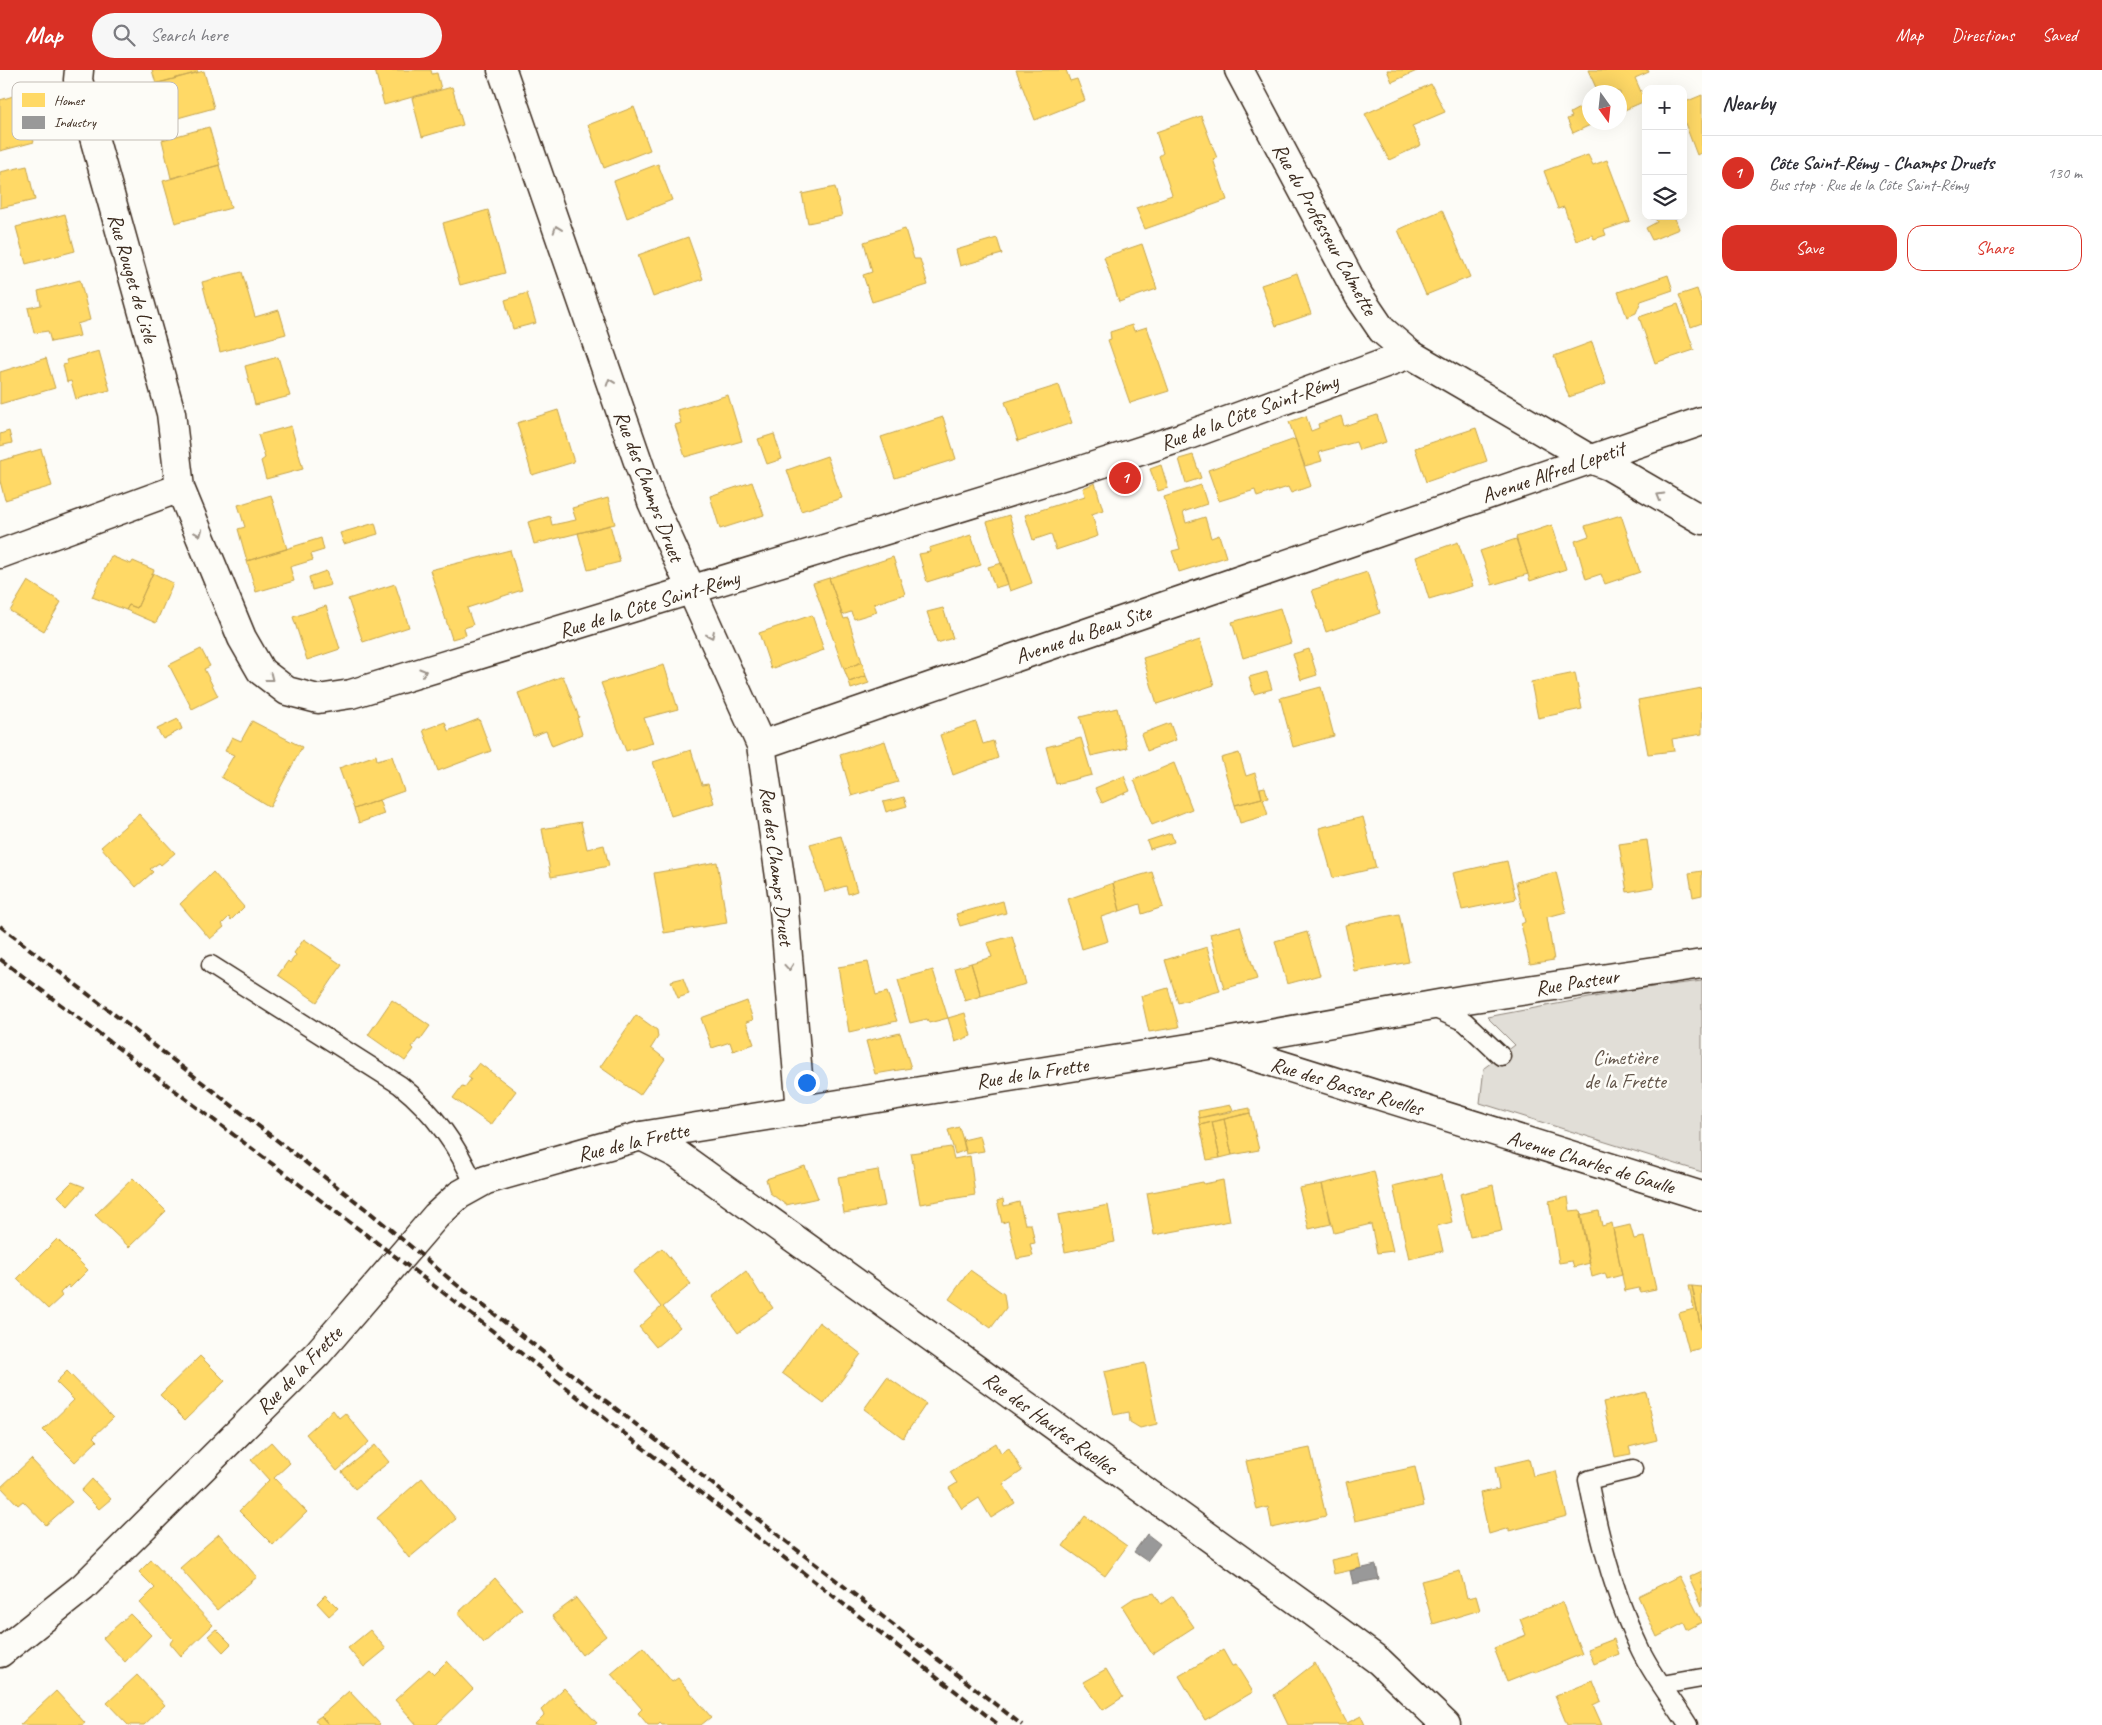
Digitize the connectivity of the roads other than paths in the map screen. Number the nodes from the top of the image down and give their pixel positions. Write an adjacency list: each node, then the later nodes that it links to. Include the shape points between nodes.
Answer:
1 (502, 70): 11 (street, Rue des Champs Druet, one-way to 1, via 652,502)
2 (1245, 72): 4 (street, Rue du Professeur Calmette, via 1360,296 1382,330)
3 (95, 140): 7 (street, Rue Rouget de Lisle, via 171,414)
4 (1410, 354): 6 (street, Rue du Professeur Calmette); 11 (street, Rue de la Côte Saint-Rémy, via 1183,438)
5 (1702, 421): 6 (street, Avenue Alfred Lepetit)
6 (1590, 459): 8 (street, Rue du Professeur Calmette, one-way to 6, via 1609,466); 9 (street, Avenue Alfred Lepetit)
7 (180, 488): 10 (street); 11 (street, Rue de la Côte Saint-Rémy, one-way to 11, via 242,638 261,671 287,691 318,699 351,694)
8 (1702, 520)
9 (1404, 524): 12 (street, Avenue du Beau Site)
10 (0, 554)
11 (690, 591): 12 (street, Rue des Champs Druet, one-way to 12)
12 (762, 745): 18 (street, Rue des Champs Druet, one-way to 18, via 784,898)
13 (1702, 964): 15 (street, Rue Pasteur)
14 (211, 965): 21 (lane, via 418,1099 445,1132)
15 (1442, 1005): 16 (street, Rue de la Frette); 17 (lane)
16 (1214, 1044): 18 (street, Rue de la Frette); 19 (street, Rue des Basses Ruelles)
17 (1501, 1056)
18 (801, 1111): 20 (street, Rue de la Frette)
19 (1480, 1127): 22 (street, Avenue Charles de Gaulle)
20 (641, 1136): 21 (street, Rue de la Frette, via 486,1180); 27 (street, Rue des Hautes Ruelles, via 676,1154 1306,1607 1379,1661)
21 (475, 1186): 24 (street, Rue de la Frette, via 459,1195 436,1216 318,1353 90,1580)
22 (1702, 1196)
23 (1633, 1470): 26 (lane, via 1588,1480 1598,1533 1619,1595 1642,1651)
24 (0, 1653)
25 (1702, 1678): 26 (lane)
26 (1662, 1685): 28 (lane)
27 (1446, 1725)
28 (1688, 1725)

